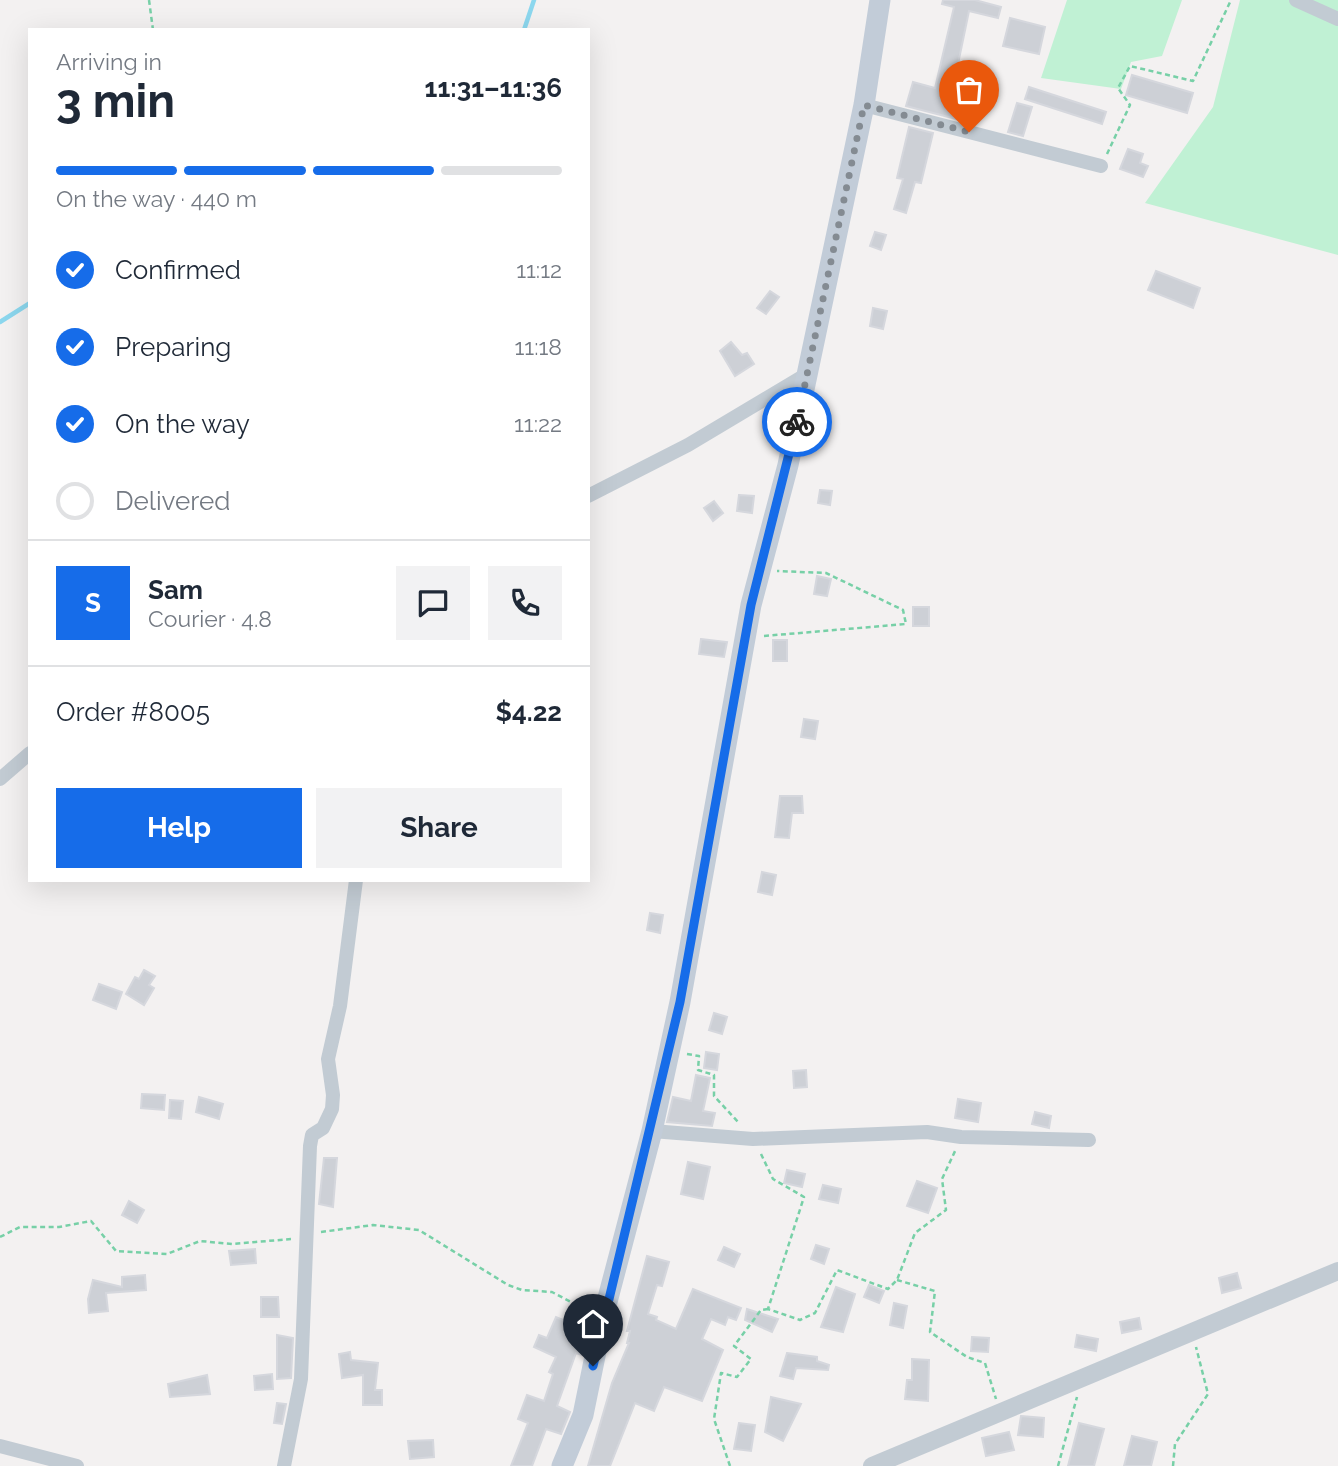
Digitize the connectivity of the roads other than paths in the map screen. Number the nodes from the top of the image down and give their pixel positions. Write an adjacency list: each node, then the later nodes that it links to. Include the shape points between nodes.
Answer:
1 (880, 0): 4 (main road)
2 (1296, 0): 3 (street)
3 (1338, 19)
4 (864, 105): 5 (street); 6 (main road)
5 (1101, 166)
6 (807, 374): 7 (street, via 688,445); 11 (main road, via 745,637 685,978)
7 (590, 495)
8 (28, 755): 9 (street)
9 (0, 779)
10 (356, 882): 16 (street, via 340,1006 328,1050 332,1109 323,1128 312,1135 310,1146 302,1379)
11 (652, 1131): 12 (street, via 752,1139 927,1132); 17 (main road, via 603,1317 583,1415)
12 (1089, 1140)
13 (1338, 1271): 18 (street)
14 (0, 1446): 15 (street)
15 (77, 1466)
16 (284, 1466)
17 (562, 1466)
18 (872, 1466)

